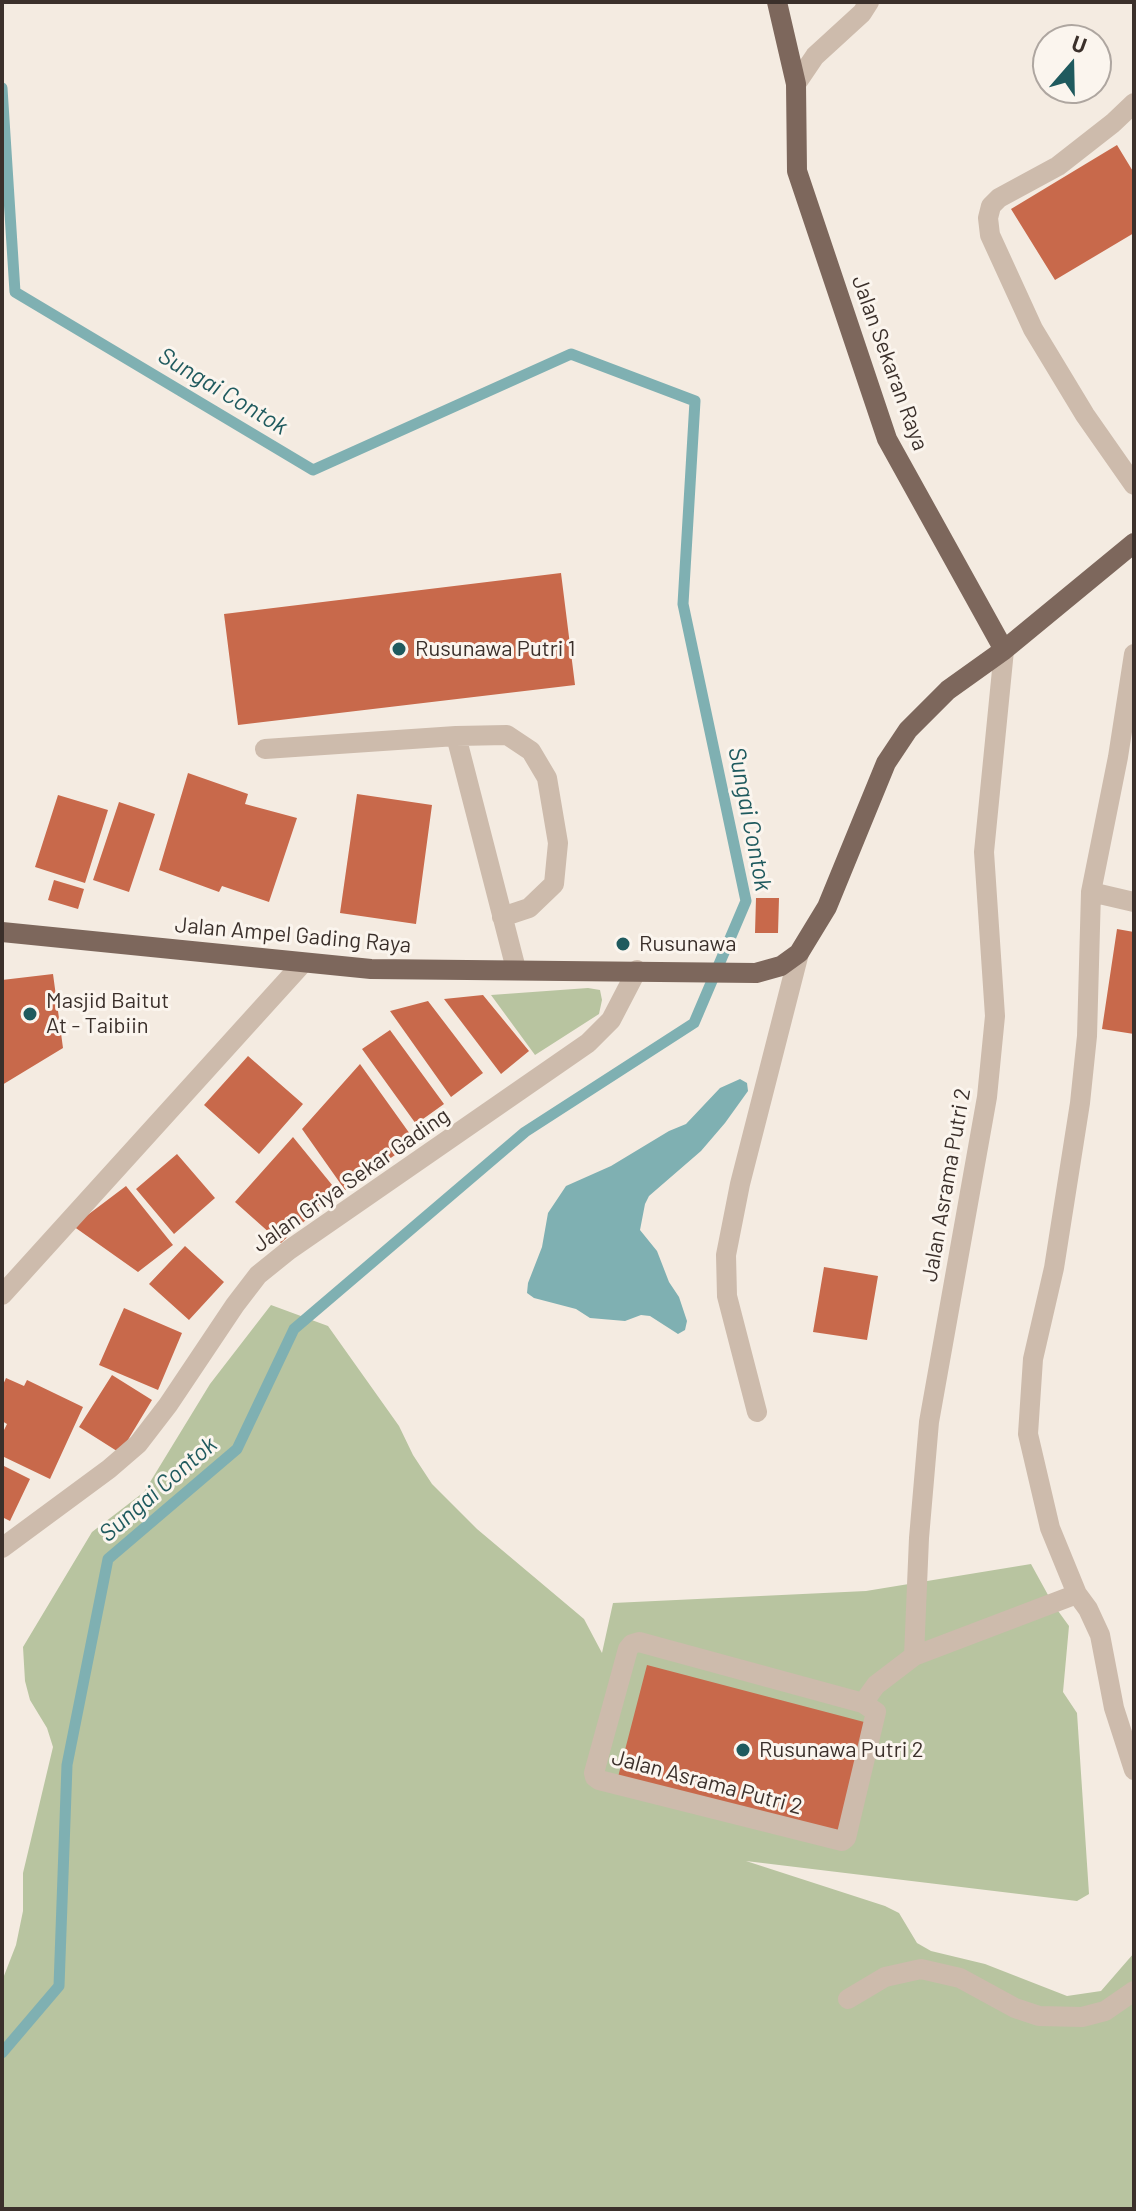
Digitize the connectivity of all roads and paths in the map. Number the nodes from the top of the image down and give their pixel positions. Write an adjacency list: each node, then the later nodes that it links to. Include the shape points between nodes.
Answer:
1 (777, 2): 3 (main road, Jalan Sekaran Raya)
2 (869, 2): 3 (street, via 815,56)
3 (796, 84): 7 (main road, Jalan Sekaran Raya, via 797,171 887,439)
4 (1134, 103): 5 (street, via 1058,166 999,198 988,218 990,235 1033,329)
5 (1134, 485)
6 (1134, 543): 7 (main road)
7 (1004, 650): 15 (main road, via 948,690 908,730 886,763 827,907); 23 (street, Jalan Asrama Putri 2, via 984,852 995,1016 987,1097 929,1422)
8 (1134, 654): 11 (street)
9 (456, 736): 10 (street); 13 (street); 13 (street, via 507,735 531,751 547,778 558,843 554,884 529,908)
10 (265, 749)
11 (1091, 892): 12 (street); 22 (street, via 1080,1103 1054,1268 1033,1359 1028,1434 1050,1528)
12 (1134, 902)
13 (502, 917): 17 (street)
14 (2, 932): 16 (main road, Jalan Ampel Gading Raya)
15 (799, 953): 18 (main road, Jalan Ampel Gading Raya, via 781,966 756,973); 20 (street, via 726,1255 727,1296)
16 (302, 964): 17 (main road, Jalan Ampel Gading Raya); 19 (street)
17 (516, 969): 18 (main road, Jalan Ampel Gading Raya)
18 (637, 970): 21 (street, Jalan Griya Sekar Gading, via 611,1020 588,1043 258,1275 138,1444)
19 (2, 1295)
20 (757, 1412)
21 (3, 1546)
22 (1077, 1594): 23 (street); 25 (street, via 1100,1635 1114,1708)
23 (914, 1656): 24 (street, via 876,1685)
24 (863, 1703): 24 (street, Jalan Asrama Putri 2, via 639,1642 628,1649 595,1777 842,1841 876,1712)
25 (1134, 1770)
26 (1134, 1991): 27 (street, via 1105,2011 1082,2017 1039,2016 960,1978 921,1969 885,1977)
27 (848, 1999)

